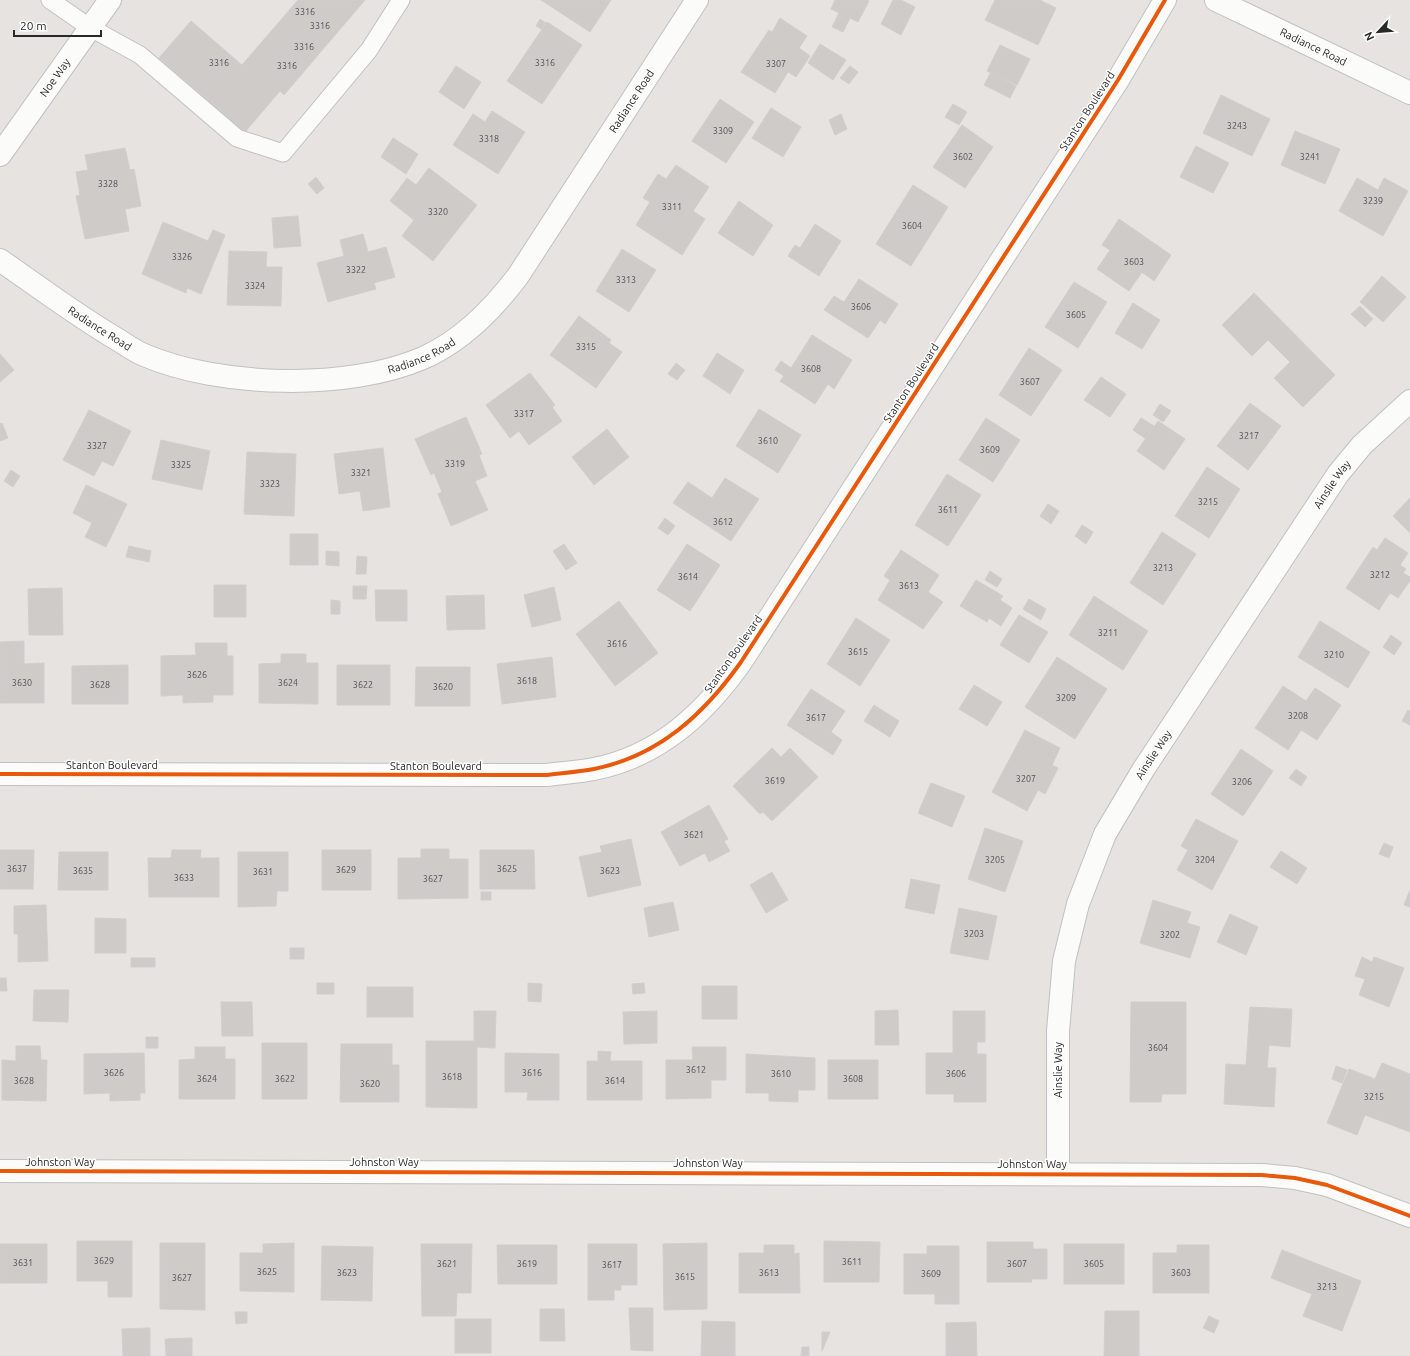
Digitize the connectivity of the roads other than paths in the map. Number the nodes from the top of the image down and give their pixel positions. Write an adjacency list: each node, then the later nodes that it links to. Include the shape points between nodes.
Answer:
1 (50, 0): 7 (lane)
2 (110, 0): 7 (street, Noe Way)
3 (401, 0): 7 (lane, via 369,50 283,153 237,138 140,55)
4 (697, 0): 10 (street, Radiance Road, via 502,297 482,318 448,344 423,358 389,370 313,380 254,379 195,372 142,354 84,319)
5 (1165, 0): 12 (street, Stanton Boulevard, via 1118,80 741,662 702,712 663,742 627,759 595,769 546,775)
6 (1216, 0): 8 (street, Radiance Road)
7 (89, 27): 9 (street, Noe Way)
8 (1410, 93)
9 (0, 155)
10 (0, 260)
11 (1410, 401): 14 (street, Ainslie Way, via 1362,445 1338,474 1143,770 1105,834 1078,904 1064,961 1058,1031)
12 (0, 774)
13 (0, 1171): 14 (street, Johnston Way)
14 (1058, 1173): 15 (street, Johnston Way, via 1262,1175 1295,1178 1327,1185)
15 (1410, 1216)

